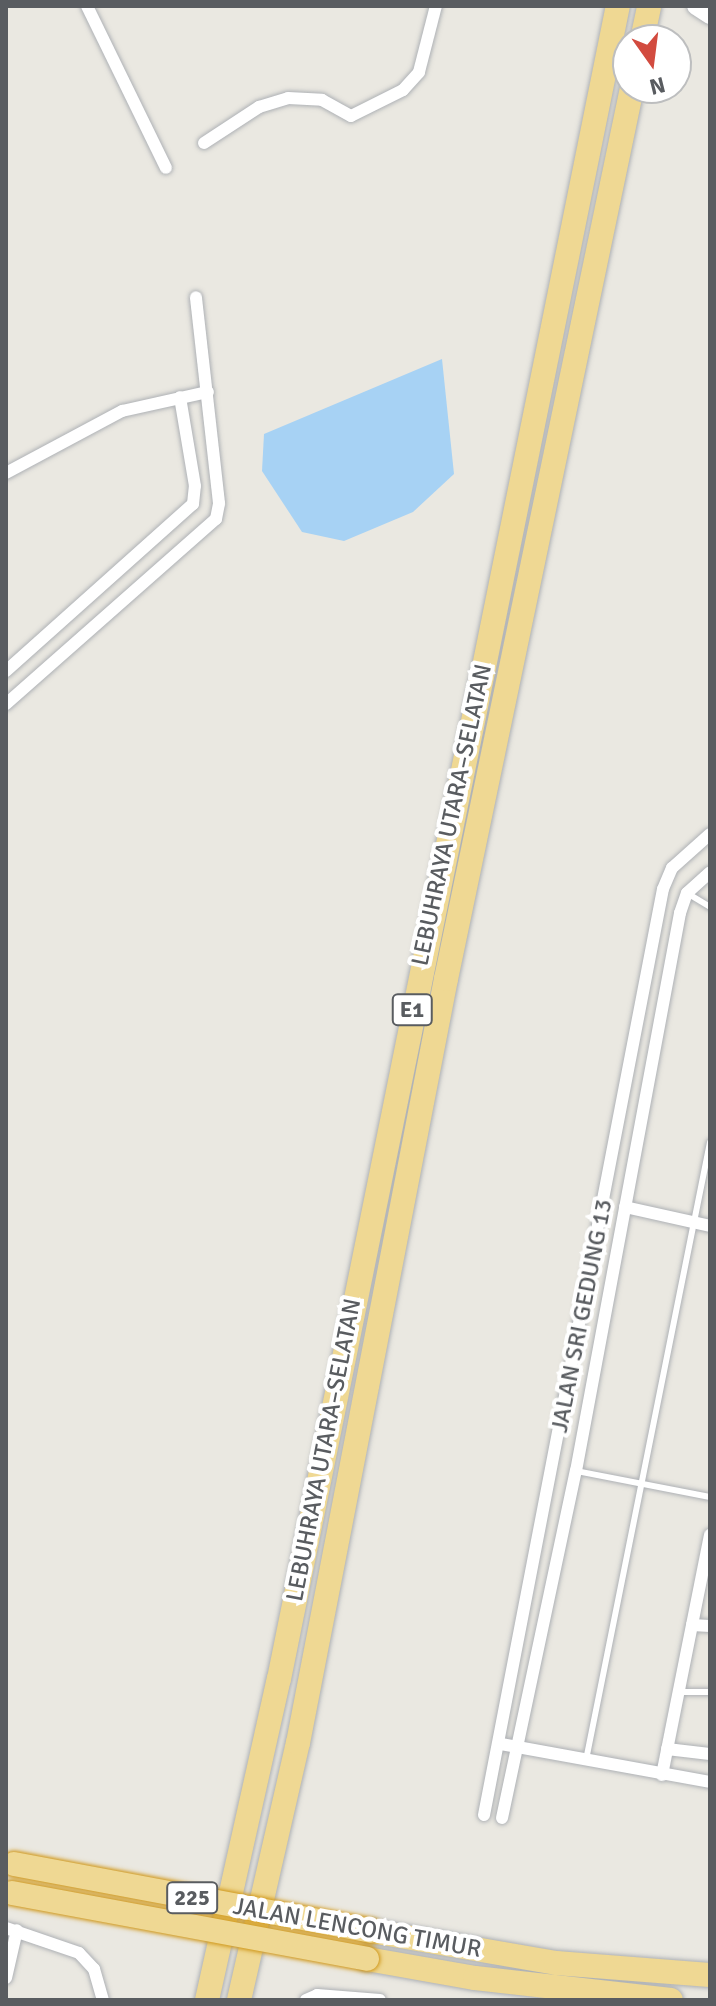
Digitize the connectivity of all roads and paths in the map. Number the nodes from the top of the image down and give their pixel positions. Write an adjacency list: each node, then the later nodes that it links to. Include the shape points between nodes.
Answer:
1 (87, 6): 8 (street)
2 (436, 6): 7 (street, via 419,72 403,90 351,116 312,98 273,101 218,129)
3 (696, 6): 5 (main road)
4 (616, 13): 48 (highway, LEBUHRAYA UTARA–SELATAN / E1, via 282,1663)
5 (710, 15)
6 (629, 104): 49 (highway, LEBUHRAYA UTARA–SELATAN / E1, via 446,979 298,1743)
7 (204, 143)
8 (166, 168)
9 (196, 297): 10 (street)
10 (208, 392): 11 (street); 14 (street, via 216,519)
11 (180, 397): 12 (street, via 122,411); 13 (street, via 195,486 193,504)
12 (6, 473)
13 (6, 671)
14 (6, 704)
15 (710, 834): 32 (street, JALAN SRI GEDUNG 13, via 672,868 663,889)
16 (710, 872): 17 (street)
17 (687, 893): 18 (lane); 20 (street, JALAN SRI GEDUNG 13)
18 (710, 907)
19 (710, 1142): 21 (lane)
20 (625, 1207): 21 (street); 23 (street, JALAN SRI GEDUNG 13)
21 (693, 1222): 22 (street); 24 (lane)
22 (710, 1226)
23 (576, 1471): 24 (lane); 33 (street, JALAN SRI GEDUNG 13)
24 (641, 1483): 25 (lane); 36 (lane)
25 (710, 1497)
26 (710, 1535): 27 (street)
27 (707, 1565): 28 (street)
28 (692, 1625): 29 (street); 30 (street)
29 (710, 1626)
30 (679, 1692): 31 (lane); 34 (street)
31 (710, 1692)
32 (501, 1744): 33 (street); 39 (street, JALAN SRI GEDUNG 13)
33 (519, 1747): 36 (street); 40 (street, JALAN SRI GEDUNG 13)
34 (667, 1749): 35 (street); 37 (street)
35 (710, 1754)
36 (586, 1760): 37 (street)
37 (662, 1775): 38 (street)
38 (710, 1782)
39 (484, 1815)
40 (502, 1818)
41 (10, 1864): 44 (highway, JALAN LENCONG TIMUR / 225, bridge, via 556,1963)
42 (9, 1892): 46 (highway, JALAN LENCONG TIMUR / 225, bridge)
43 (11, 1929): 45 (street); 47 (street, via 79,1953 94,1969)
44 (710, 1975)
45 (6, 1978)
46 (563, 1995): 52 (highway, JALAN LENCONG TIMUR / 225)
47 (103, 2000)
48 (207, 2000)
49 (239, 2000)
50 (306, 2000): 51 (street, via 317,1995)
51 (380, 2000)
52 (671, 2000)

